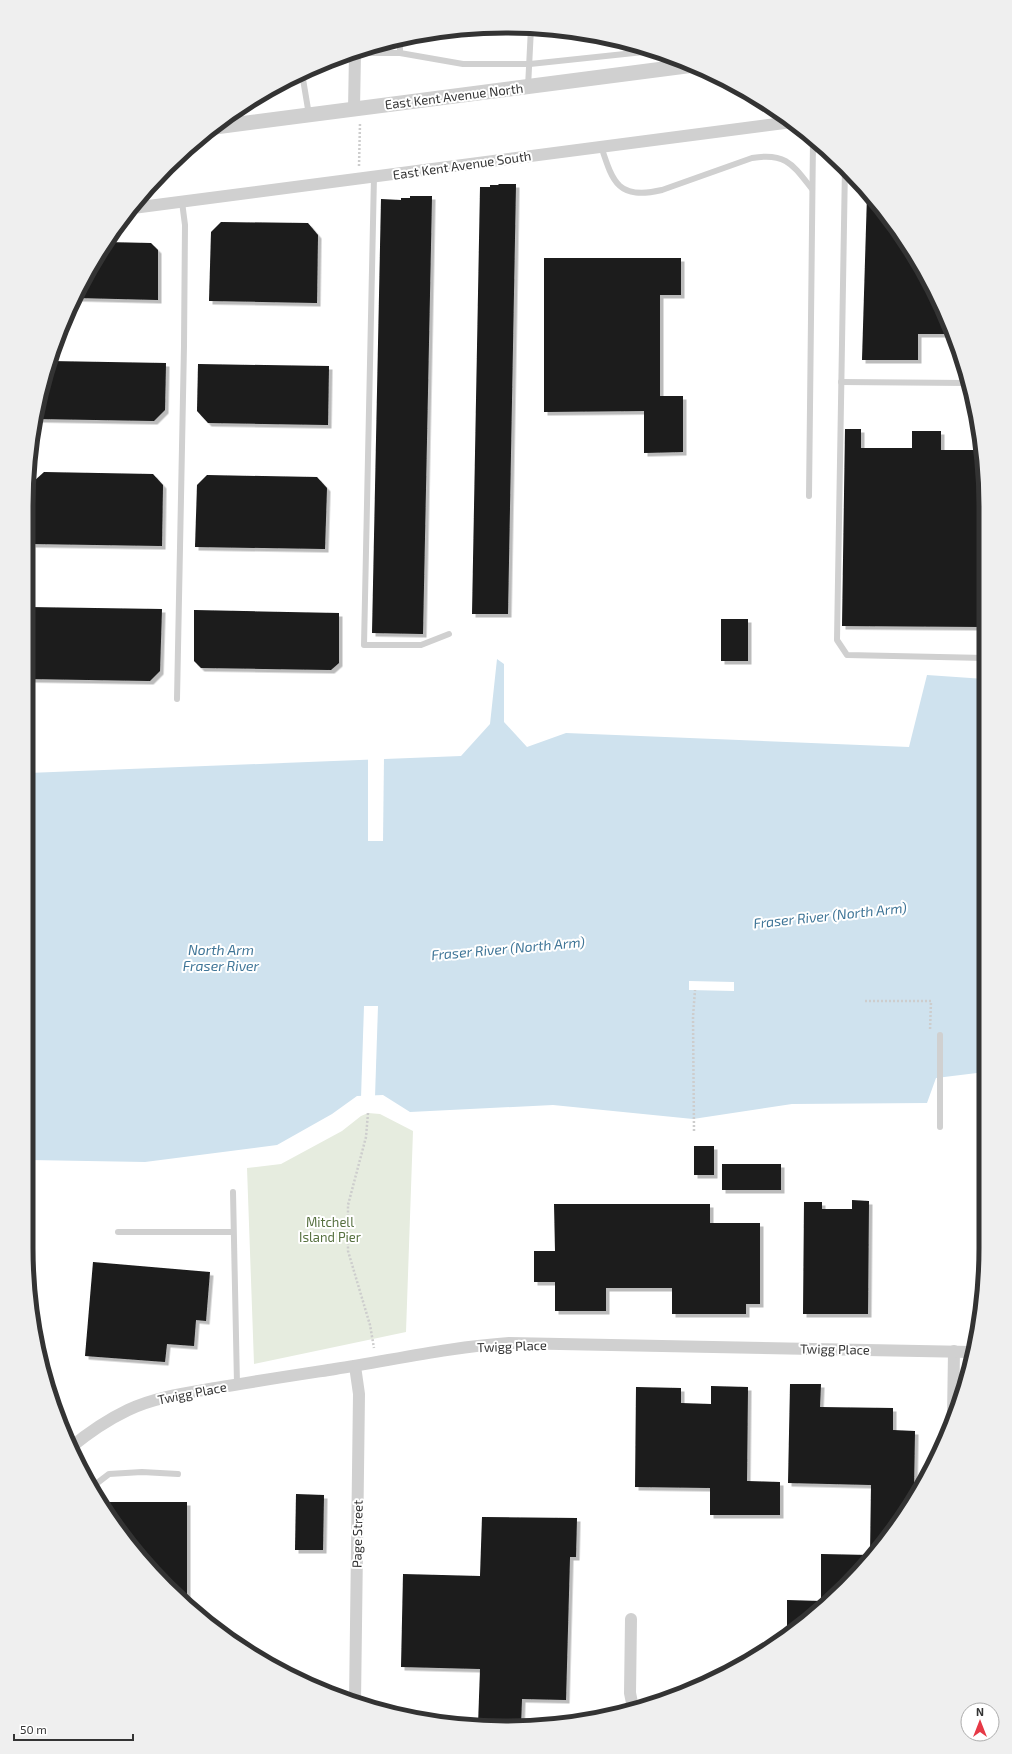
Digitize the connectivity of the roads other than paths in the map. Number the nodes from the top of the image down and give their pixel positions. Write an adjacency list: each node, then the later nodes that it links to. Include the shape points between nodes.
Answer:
1 (530, 34): 7 (lane)
2 (400, 45): 5 (lane)
3 (639, 52): 7 (lane)
4 (371, 53): 5 (lane)
5 (400, 53): 7 (lane, via 459,64)
6 (355, 58): 11 (street)
7 (530, 64): 10 (lane)
8 (681, 67): 10 (street, East Kent Avenue North)
9 (303, 79): 12 (lane)
10 (528, 87): 11 (street, East Kent Avenue North)
11 (358, 108): 12 (street, East Kent Avenue North)
12 (310, 115): 13 (street, East Kent Avenue North)
13 (235, 119)
14 (783, 123): 15 (street, East Kent Avenue South)
15 (601, 146): 17 (street, East Kent Avenue South); 19 (lane, via 615,183 624,190 634,193 662,190 752,158 765,156 784,160 795,168)
16 (813, 146): 19 (lane)
17 (374, 176): 20 (street, East Kent Avenue South); 25 (lane, via 364,645 422,645)
18 (845, 177): 22 (lane)
19 (812, 189): 24 (lane)
20 (182, 202): 21 (street, East Kent Avenue South); 27 (lane, via 185,225 184,346)
21 (140, 207)
22 (841, 382): 23 (lane); 26 (lane, via 837,640 847,655)
23 (963, 383)
24 (809, 496)
25 (449, 634)
26 (979, 658)
27 (177, 699)
28 (940, 1035): 29 (lane)
29 (940, 1127)
30 (233, 1192): 32 (lane)
31 (118, 1232): 32 (lane)
32 (234, 1232): 36 (lane)
33 (954, 1351): 34 (street, Twigg Place); 35 (street, Twigg Place, via 509,1344 458,1349); 37 (street)
34 (967, 1352)
35 (355, 1366): 36 (street, Twigg Place); 42 (street, Page Street, via 359,1394)
36 (237, 1384): 38 (street, Twigg Place, via 151,1401 108,1420)
37 (953, 1402)
38 (76, 1444)
39 (178, 1474): 40 (lane, via 109,1474)
40 (96, 1484)
41 (631, 1619): 43 (street, via 630,1693)
42 (355, 1696)
43 (632, 1704)

